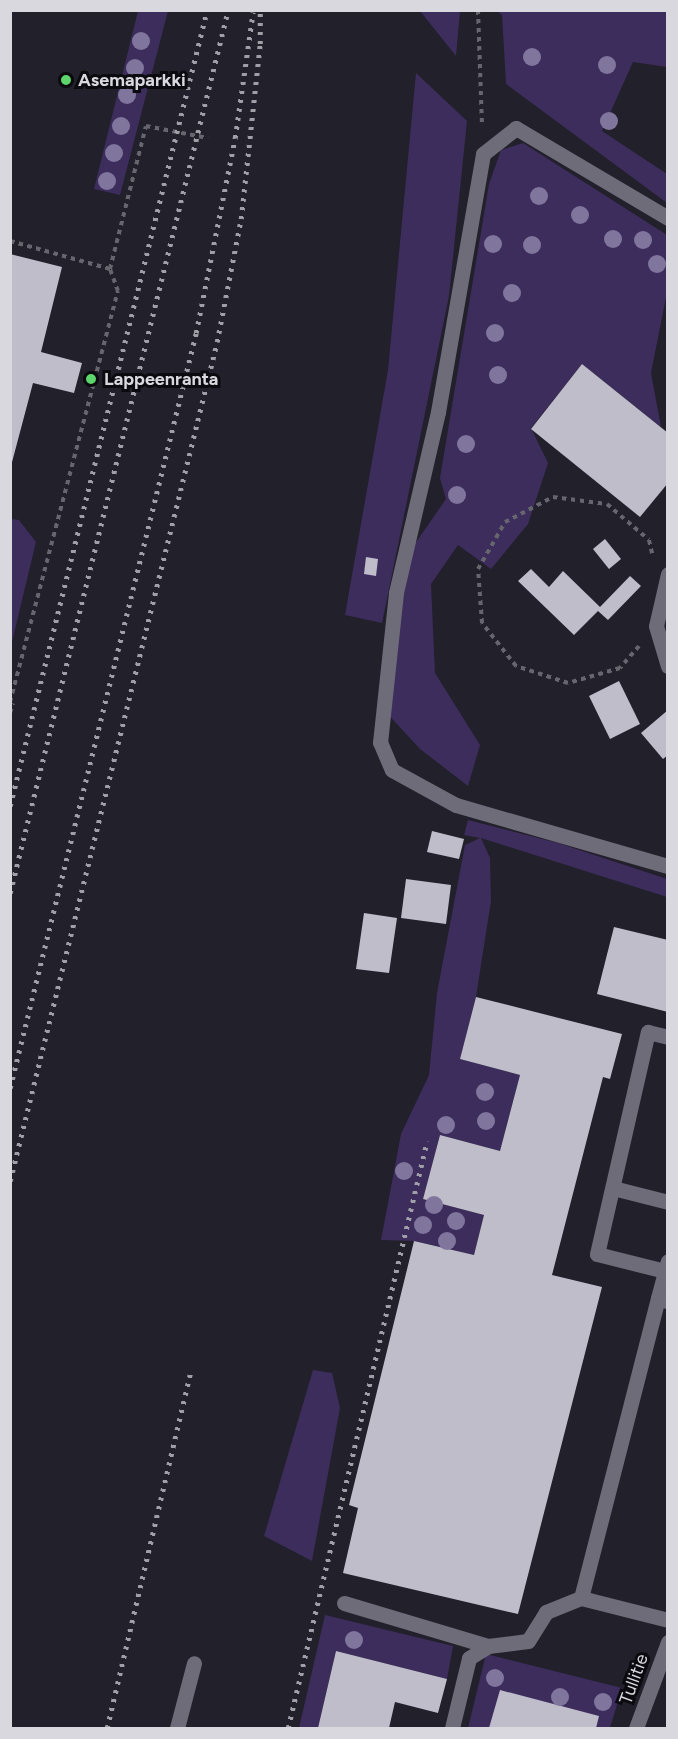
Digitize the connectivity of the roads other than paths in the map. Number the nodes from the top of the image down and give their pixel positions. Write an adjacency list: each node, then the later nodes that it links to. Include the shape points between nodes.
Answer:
1 (668, 218): 4 (street, via 516,128 483,154 438,412 396,593 380,742 392,770 456,805)
2 (668, 574): 3 (street, via 656,626)
3 (668, 666)
4 (668, 866)
5 (668, 1037): 6 (street, via 648,1032)
6 (613, 1188): 7 (street); 8 (street, via 597,1254)
7 (668, 1202)
8 (666, 1266): 9 (street)
9 (663, 1300): 10 (street)
10 (581, 1598): 12 (street); 14 (street, via 546,1612 528,1641)
11 (344, 1603): 14 (street)
12 (668, 1620)
13 (667, 1643): 18 (street, Tullitie)
14 (488, 1646): 17 (street, via 469,1658)
15 (194, 1664): 16 (street)
16 (177, 1728)
17 (452, 1728)
18 (636, 1728)

